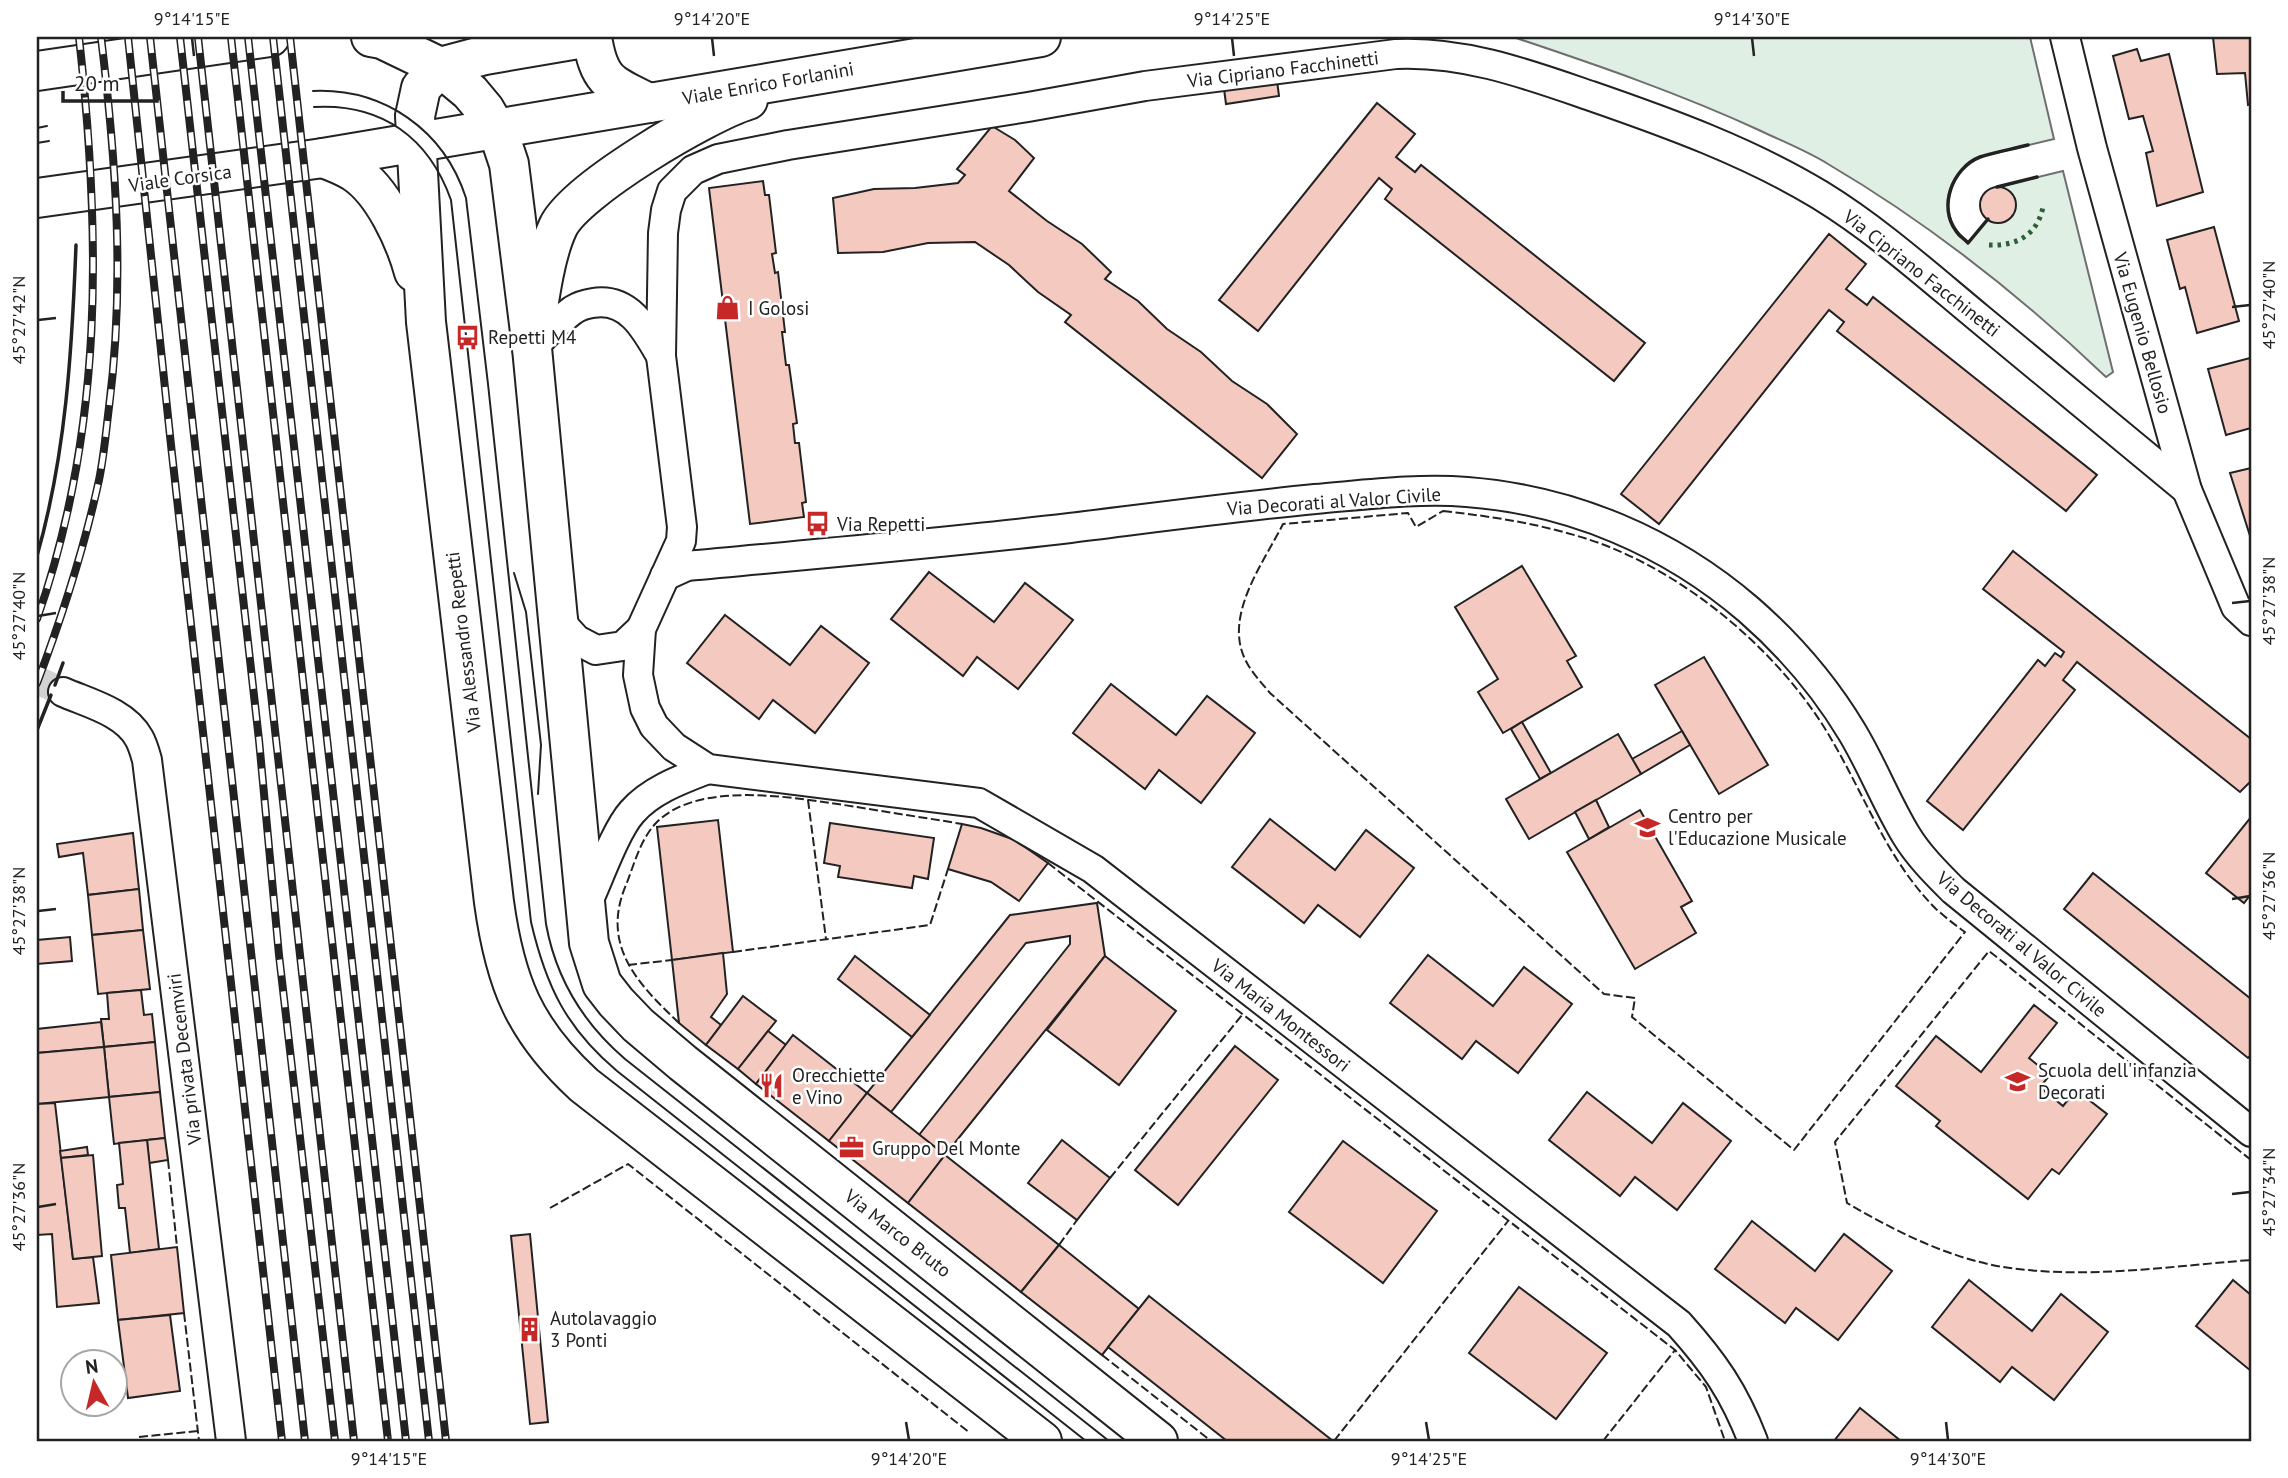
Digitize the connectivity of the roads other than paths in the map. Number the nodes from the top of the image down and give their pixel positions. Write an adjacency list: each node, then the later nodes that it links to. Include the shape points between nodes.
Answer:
1 (270, 37): 8 (main road)
2 (371, 37): 6 (main road)
3 (591, 37): 6 (main road); 9 (main road, via 604,77)
4 (1041, 37): 7 (main road, Viale Enrico Forlanini)
5 (2065, 37): 17 (street, Via Eugenio Bellosio)
6 (440, 67): 10 (main road, via 470,92); 11 (main road, via 418,97)
7 (865, 67): 9 (main road, Viale Enrico Forlanini); 15 (main road, via 715,113 591,190 559,223 552,241)
8 (37, 71)
9 (649, 103): 10 (main road, Viale Enrico Forlanini)
10 (496, 129): 11 (main road, Viale Enrico Forlanini); 15 (main road, via 509,164)
11 (417, 142): 12 (main road, Viale Enrico Forlanini); 14 (main road, Via Alessandro Repetti)
12 (323, 158): 13 (main road, Viale Corsica); 14 (main road, via 362,179 388,212 410,257)
13 (37, 198)
14 (426, 322): 27 (main road, Via Alessandro Repetti, via 500,947 519,1001 545,1046 608,1105)
15 (532, 348): 16 (street, via 574,309 604,301 636,317); 19 (main road)
16 (661, 356): 17 (street, Via Cipriano Facchinetti, via 666,210 677,183 702,164 788,145 1145,86 1426,53 1511,68 1685,130 1801,184 1878,234); 18 (street, Via Cipriano Facchinetti, via 682,527 681,541)
17 (2187, 491): 20 (street, Via Eugenio Bellosio, via 2236,607)
18 (662, 583): 21 (street); 25 (street, Via Decorati al Valor Civile, via 687,566 1370,494 1465,492 1581,514 1659,547 1751,612 1808,670 1833,703 1907,837 1944,880)
19 (556, 599): 21 (street, via 565,627 596,650 624,646); 24 (main road)
20 (2249, 620)
21 (641, 629): 23 (street, via 638,675 645,708 654,726 674,747)
22 (63, 692): 26 (street, Via privata Decemviri, via 129,725 147,760)
23 (708, 769): 24 (street, via 674,783 632,812); 29 (street, Via Maria Montessori, via 979,803 1093,869 1679,1324 1710,1358 1731,1391)
24 (586, 906): 28 (main road, Via Marco Bruto, via 589,943 602,984 638,1025)
25 (2251, 1132)
26 (231, 1441)
27 (1042, 1441)
28 (1158, 1441)
29 (1753, 1441)

